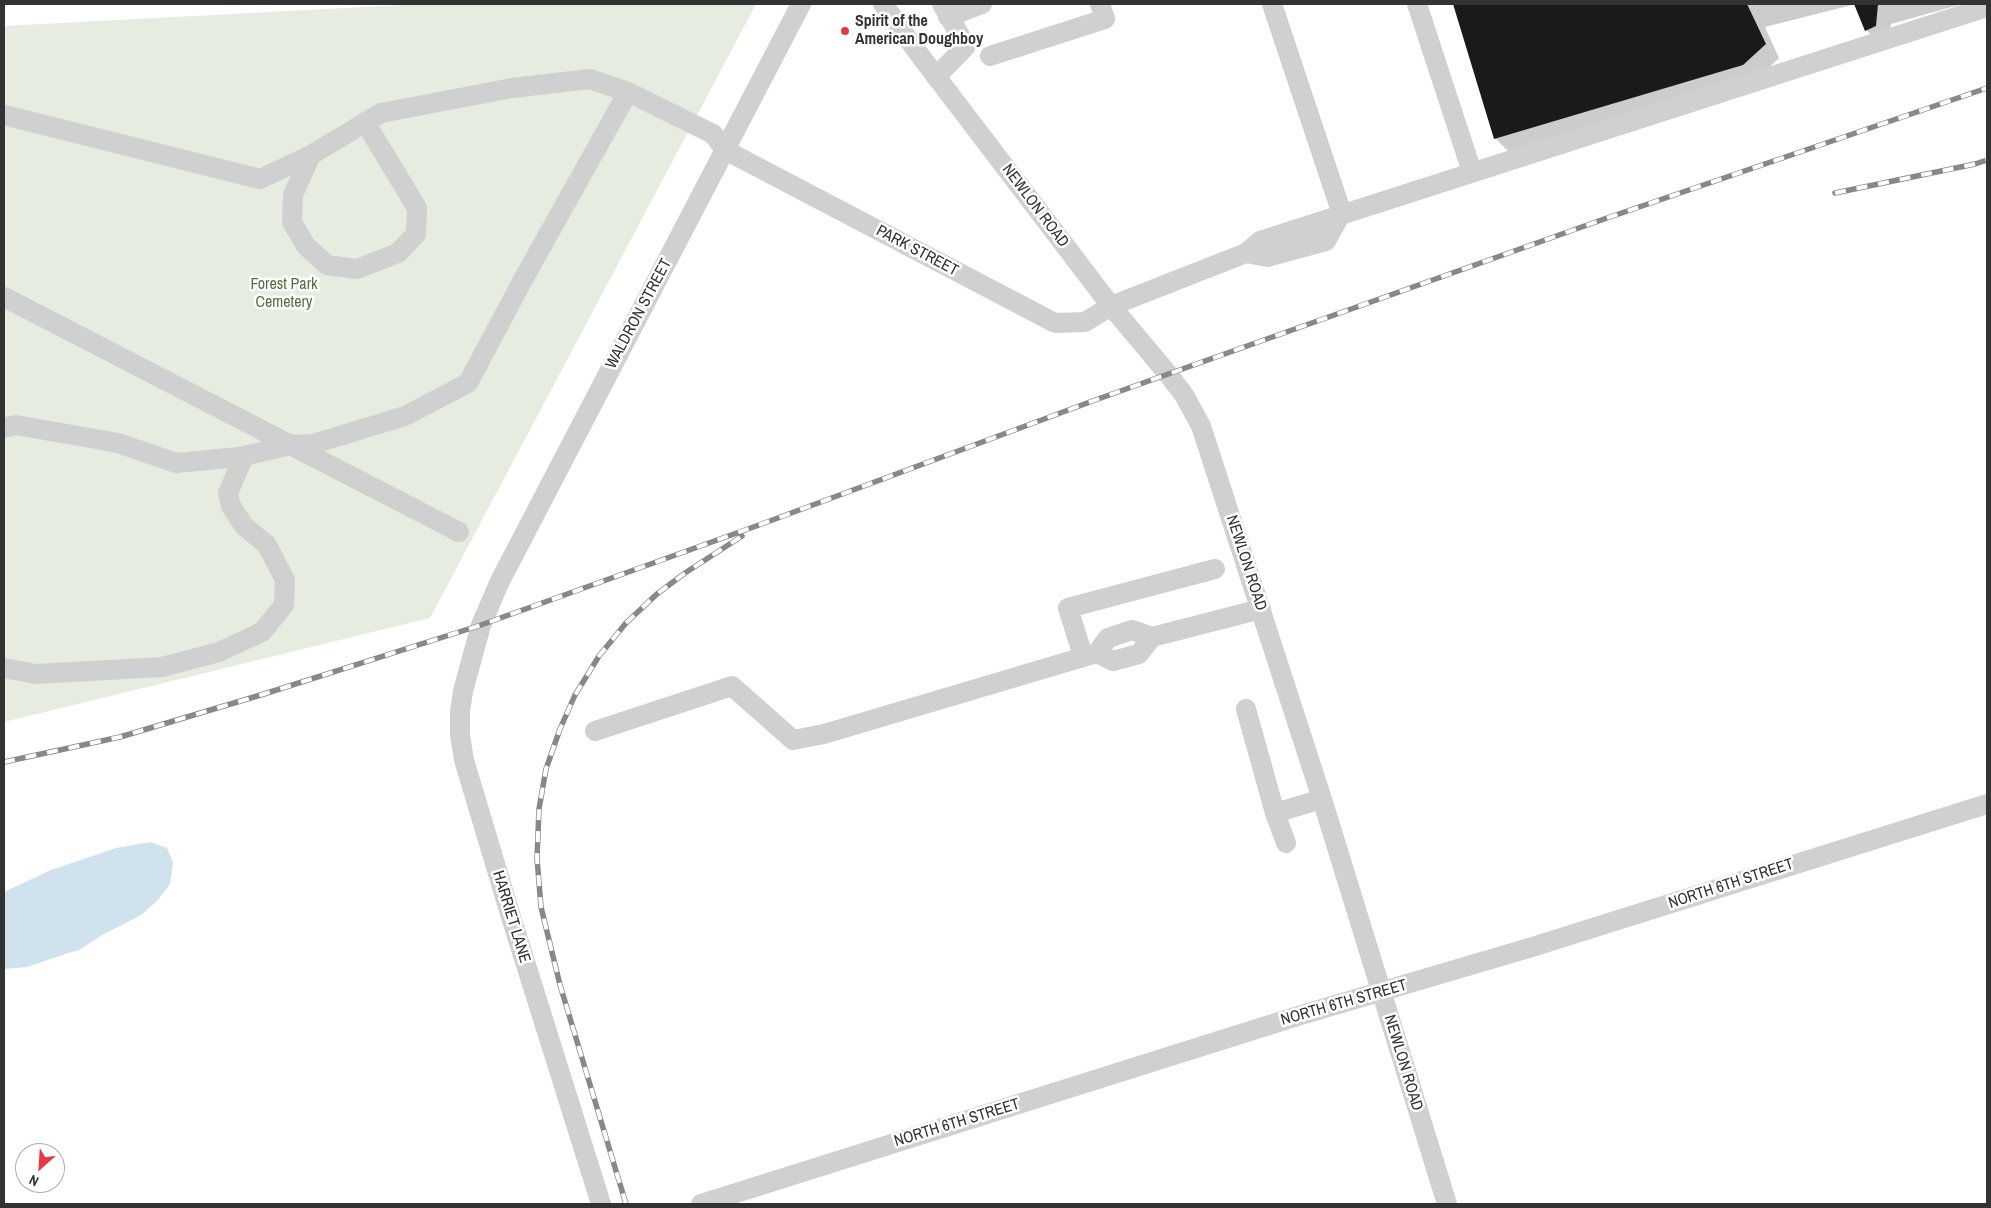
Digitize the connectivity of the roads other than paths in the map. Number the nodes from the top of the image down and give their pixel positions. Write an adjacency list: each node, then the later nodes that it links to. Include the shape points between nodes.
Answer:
1 (801, 4): 14 (street, WALDRON STREET)
2 (883, 4): 10 (street, NEWLON ROAD)
3 (982, 4): 8 (street)
4 (1100, 4): 9 (street, via 1105,19 994,62)
5 (1272, 4): 17 (street)
6 (1417, 4): 16 (street)
7 (1987, 7): 16 (street, PARK STREET)
8 (945, 10): 9 (street)
9 (966, 46): 10 (street)
10 (936, 77): 19 (street, NEWLON ROAD)
11 (628, 92): 13 (street, via 590,79 512,88 381,112); 14 (street, via 713,134); 21 (street, via 468,383 405,416 313,444)
12 (4, 115): 15 (street, via 260,179)
13 (365, 122): 15 (street); 15 (street, via 417,208 416,234 398,254 357,269 327,265 306,246 292,222 293,196)
14 (725, 150): 19 (street, PARK STREET, via 1055,323 1085,322); 26 (street, WALDRON STREET, via 537,507)
15 (310, 155)
16 (1472, 172): 17 (street, PARK STREET)
17 (1341, 214): 19 (street, PARK STREET)
18 (4, 297): 21 (street)
19 (1111, 306): 25 (street, NEWLON ROAD, via 1174,381 1201,426)
20 (4, 428): 22 (street, via 16,425 118,443 176,463)
21 (291, 446): 22 (street); 23 (street)
22 (244, 456): 28 (street, via 228,493 231,506 244,526 267,545 286,580 284,605 262,632 219,652 162,667 36,674)
23 (459, 532)
24 (1215, 568): 27 (street, via 1068,608)
25 (1261, 609): 27 (street, via 1152,638 1139,654 1113,661); 31 (street, NEWLON ROAD)
26 (481, 625): 36 (street, HARRIET LANE, via 463,691 461,748)
27 (1090, 654): 30 (street, via 824,734 793,740 732,686)
28 (4, 668)
29 (1246, 709): 33 (street)
30 (595, 732)
31 (1322, 799): 33 (street); 35 (street, NEWLON ROAD)
32 (1987, 804): 35 (street, NORTH 6TH STREET)
33 (1275, 813): 34 (street)
34 (1286, 843)
35 (1382, 992): 37 (street, NORTH 6TH STREET); 38 (street, NEWLON ROAD)
36 (600, 1204)
37 (701, 1204)
38 (1447, 1204)

